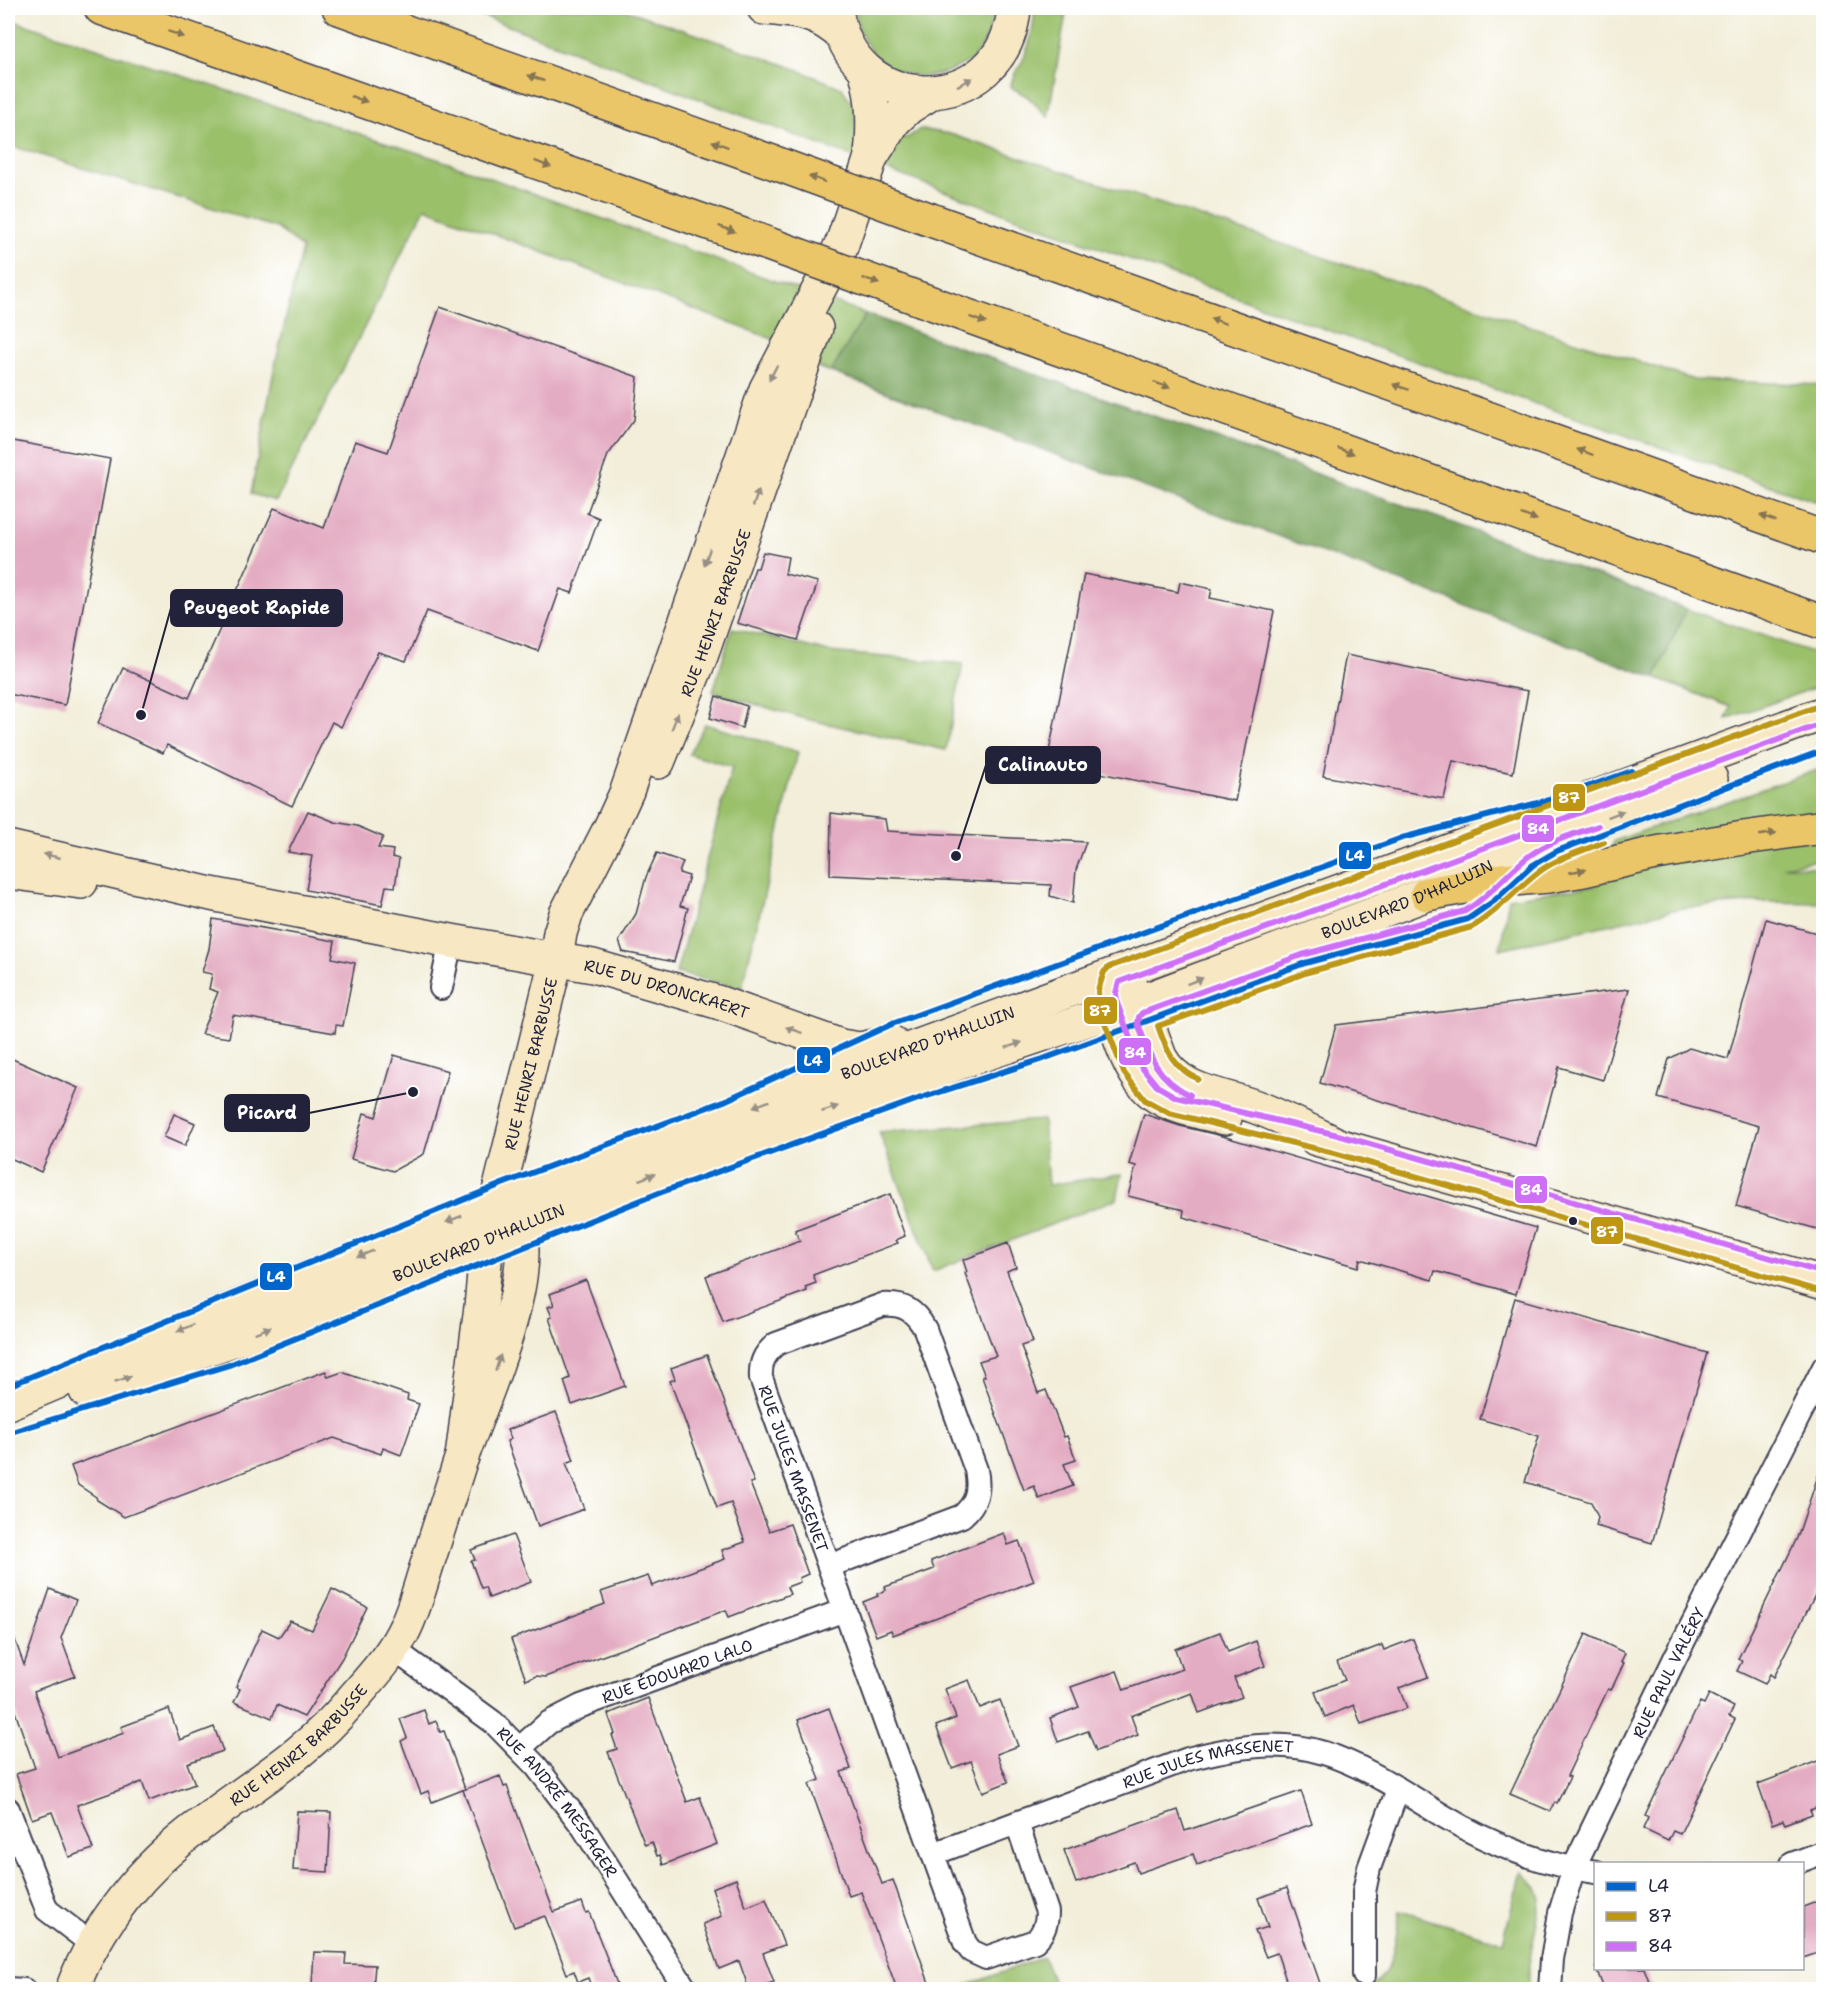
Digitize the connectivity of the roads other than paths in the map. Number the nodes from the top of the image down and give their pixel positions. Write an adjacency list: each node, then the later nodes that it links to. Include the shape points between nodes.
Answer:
1 (100, 8): 12 (highway, one-way to 12, bridge)
2 (339, 8): 7 (highway)
3 (384, 8): 7 (highway)
4 (764, 8): 6 (main road)
5 (1014, 8): 9 (main road, one-way to 5, via 964,84 989,65 1006,39)
6 (839, 22): 8 (main road, via 850,51)
7 (465, 53): 11 (highway, one-way to 7, bridge)
8 (865, 69): 9 (main road, via 890,85); 10 (main road, RUE HENRI BARBUSSE, via 874,118)
9 (933, 92): 10 (main road, RUE HENRI BARBUSSE, via 894,121)
10 (871, 157): 21 (main road, RUE HENRI BARBUSSE, via 828,274 766,388 627,791 566,914)
11 (1824, 538)
12 (1824, 623)
13 (1824, 713): 22 (main road, BOULEVARD D'HALLUIN)
14 (1824, 737): 19 (main road, BOULEVARD D'HALLUIN, one-way to 14, via 1520,851)
15 (1824, 827): 19 (highway, one-way to 15)
16 (8, 847): 18 (main road, RUE DU DRONCKAERT, one-way to 16)
17 (8, 872): 18 (main road, RUE DU DRONCKAERT)
18 (211, 894): 20 (main road, RUE DU DRONCKAERT)
19 (1427, 894): 24 (main road, BOULEVARD D'HALLUIN, one-way to 19)
20 (451, 941): 21 (main road, RUE DU DRONCKAERT); 23 (street)
21 (556, 960): 22 (main road, RUE DU DRONCKAERT, one-way to 21, via 1048,987 860,1049 631,976); 25 (main road, RUE HENRI BARBUSSE)
22 (1112, 975): 24 (main road, via 1107,992); 25 (main road, BOULEVARD D'HALLUIN, one-way to 25)
23 (441, 988)
24 (1125, 1007): 26 (main road, BOULEVARD D'HALLUIN, one-way to 24, via 807,1117); 28 (main road, via 1132,1070 1144,1086 1164,1101 1336,1144)
25 (497, 1201): 26 (main road, RUE HENRI BARBUSSE, via 513,1211); 27 (main road, RUE HENRI BARBUSSE); 30 (main road, BOULEVARD D'HALLUIN, one-way to 30)
26 (519, 1227): 27 (main road, BOULEVARD D'HALLUIN); 32 (main road, RUE HENRI BARBUSSE, one-way to 26, via 493,1378 517,1292 523,1247)
27 (487, 1240): 31 (main road, BOULEVARD D'HALLUIN, one-way to 27, via 256,1332); 32 (main road, RUE HENRI BARBUSSE)
28 (1824, 1284)
29 (1824, 1367): 43 (street, RUE PAUL VALÉRY, via 1672,1665)
30 (8, 1403)
31 (8, 1416)
32 (462, 1457): 35 (main road, RUE HENRI BARBUSSE, via 412,1611)
33 (830, 1566): 33 (street, RUE JULES MASSENET, via 761,1378 762,1362 769,1349 783,1340 882,1305 898,1305 915,1314 925,1329 976,1470 979,1484 975,1502 962,1516); 34 (street, RUE JULES MASSENET)
34 (844, 1610): 36 (street, RUE ÉDOUARD LALO, via 581,1706 548,1724); 41 (street, RUE JULES MASSENET)
35 (392, 1648): 36 (street, RUE ANDRÉ MESSAGER, via 493,1722); 44 (main road, RUE HENRI BARBUSSE, via 318,1737 162,1857 125,1897)
36 (520, 1748): 49 (street, RUE ANDRÉ MESSAGER, via 582,1827)
37 (1398, 1789): 39 (street, RUE JULES MASSENET, via 1323,1753 1272,1745 1250,1746 1188,1759); 43 (street, RUE JULES MASSENET, via 1490,1840 1536,1858); 45 (street, via 1364,1892)
38 (8, 1809): 44 (street, via 47,1910)
39 (1017, 1823): 41 (street, RUE JULES MASSENET); 41 (street, RUE JULES MASSENET, via 1047,1912 1041,1936 1026,1946 986,1958 971,1951)
40 (1824, 1852): 42 (street)
41 (933, 1854)
42 (1795, 1862)
43 (1585, 1870): 50 (street, RUE PAUL VALÉRY, via 1560,1913)
44 (93, 1945): 48 (main road, RUE HENRI BARBUSSE)
45 (1364, 1975)
46 (8, 1989): 47 (street)
47 (24, 1989)
48 (72, 1989)
49 (686, 1989)
50 (1550, 1989)

